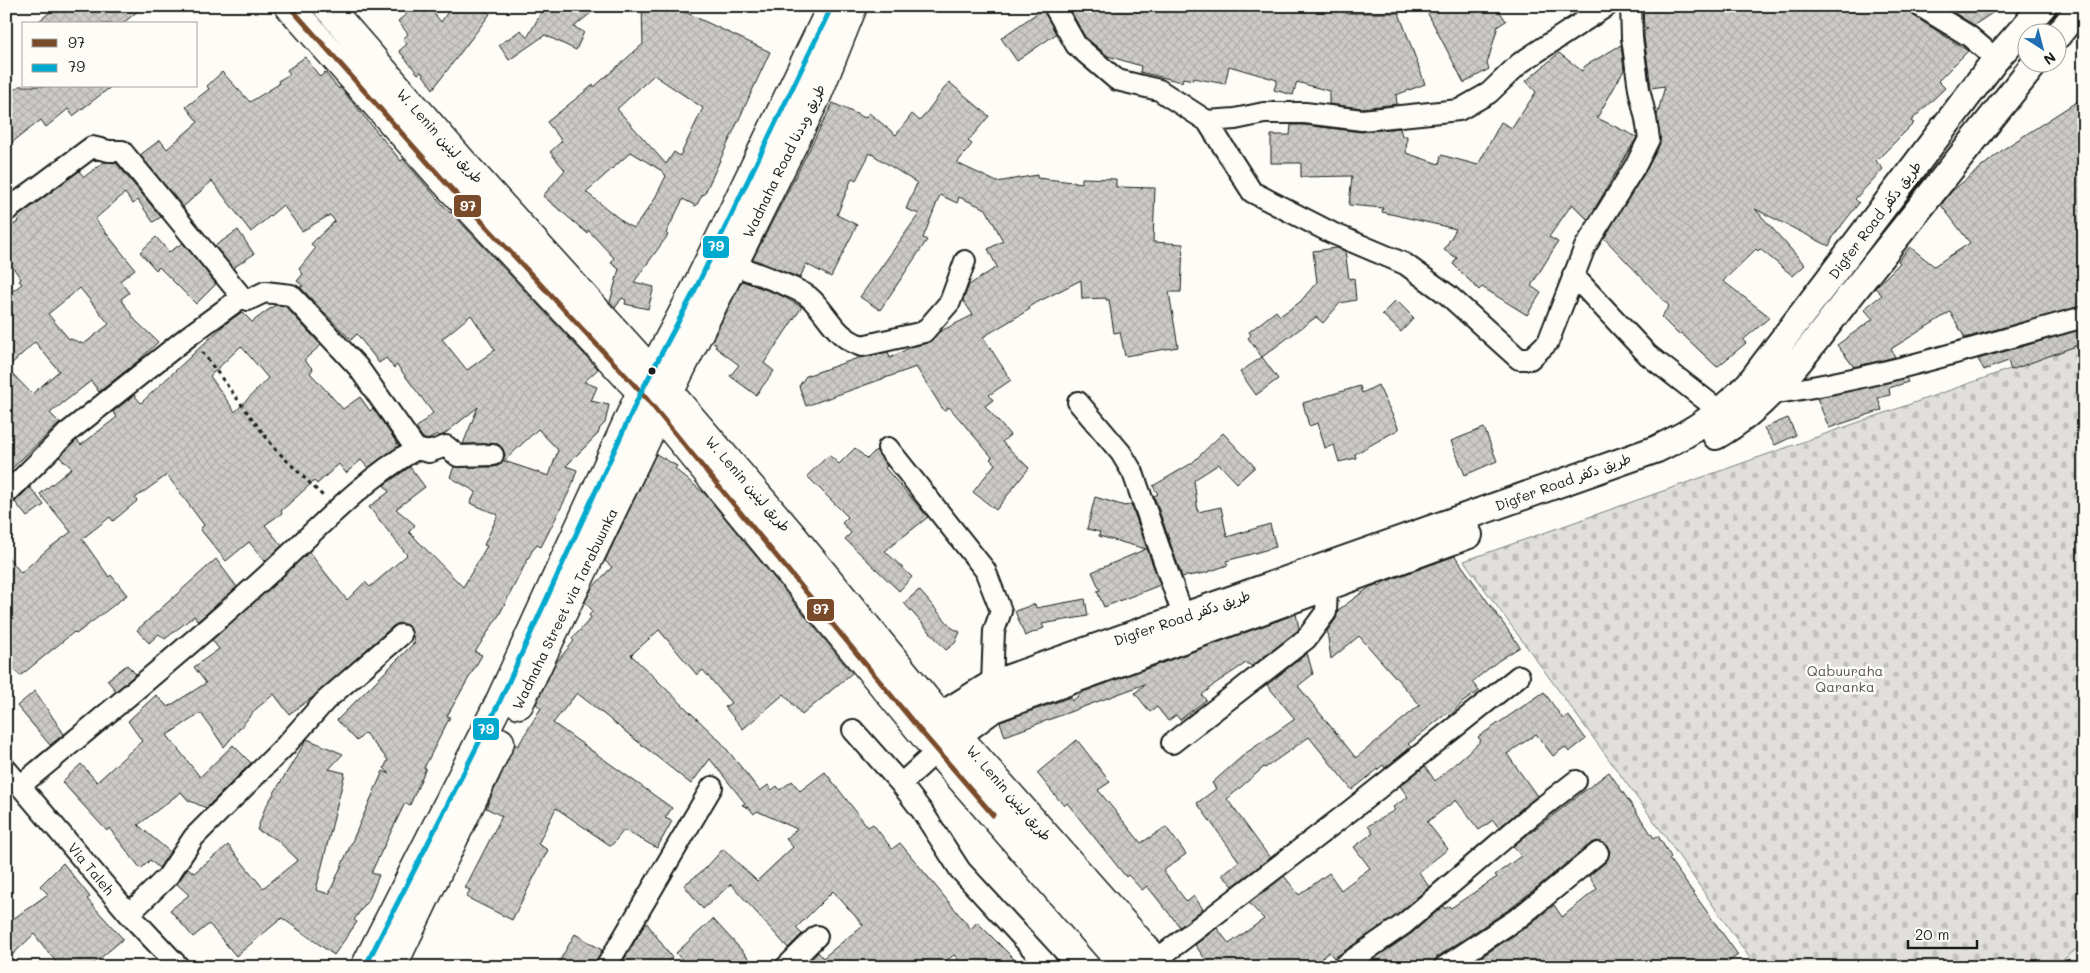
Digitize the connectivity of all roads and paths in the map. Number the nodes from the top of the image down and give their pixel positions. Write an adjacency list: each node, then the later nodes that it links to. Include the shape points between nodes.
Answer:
1 (289, 6): 15 (main road)
2 (327, 6): 15 (main road, W. Lenin طريق لينين)
3 (832, 6): 23 (main road, Wadnaha Road طريق وددنا, via 695,290)
4 (853, 6): 18 (main road, Wadnaha Road طريق وددنا, via 816,98)
5 (1054, 6): 14 (street, via 1076,45 1117,80 1159,90)
6 (1607, 6): 14 (street, via 1520,63 1489,92 1459,110 1362,120 1305,112 1264,112)
7 (1631, 6): 19 (street, via 1632,38 1649,139 1585,247)
8 (1920, 6): 12 (street, via 1969,36)
9 (2043, 6): 12 (street, Digfer Road طريق دكفر)
10 (2081, 6): 11 (street)
11 (2068, 22)
12 (1996, 59): 27 (street, Digfer Road طريق دكفر, via 1772,356)
13 (2028, 72): 24 (street, Digfer Road طريق دكفر, via 1811,346)
14 (1207, 122): 19 (street, via 1252,192 1332,233 1405,264 1448,295 1519,358 1530,359 1548,342)
15 (456, 174): 23 (main road, W. Lenin طريق لينين)
16 (6, 211): 20 (street, via 92,147 122,151)
17 (965, 261): 18 (street, via 950,302 924,332 862,346 852,343 827,321 808,296)
18 (734, 265): 26 (main road, Wadnaha Road طريق وددنا)
19 (1573, 275): 27 (street, via 1648,355)
20 (242, 297): 22 (street); 29 (street, via 248,300 265,292 291,295 358,367)
21 (2084, 317): 24 (street, via 1907,366)
22 (190, 335): 31 (street, via 67,433); 32 (path, via 275,449)
23 (646, 382): 26 (main road, W. Lenin طريق لينين); 33 (main road, Wadnaha Road طريق وددنا)
24 (1768, 394): 34 (street, Digfer Road طريق دكفر, via 1726,430 1684,454)
25 (1078, 402): 35 (street, via 1121,453 1133,473)
26 (664, 403): 33 (main road, Wadnaha Street via Tarabuunka); 40 (main road, W. Lenin طريق لينين, via 791,534)
27 (1722, 412): 35 (street, Digfer Road طريق دكفر, via 1698,429 1657,448)
28 (888, 448): 38 (street, via 985,570 1001,611 994,631)
29 (416, 449): 30 (street, via 430,452 446,446 458,456); 32 (street, via 394,461)
30 (493, 456)
31 (6, 494)
32 (338, 509): 45 (street, via 164,667)
33 (576, 560): 52 (main road, via 499,703); 53 (main road, Wadnaha Street via Tarabuunka)
34 (1327, 588): 40 (street, Digfer Road طريق دكفر); 41 (street, via 1326,612 1306,639)
35 (1184, 618): 38 (street, Digfer Road طريق دكفر)
36 (401, 635): 48 (street, via 325,701 194,837 168,876)
37 (1519, 676): 50 (street)
38 (992, 684): 40 (street, Digfer Road طريق دكفر)
39 (853, 730): 44 (street)
40 (938, 732): 44 (street); 50 (main road, W. Lenin طريق لينين); 57 (main road)
41 (1172, 743)
42 (6, 768): 45 (street, Via Taleh)
43 (1576, 781): 58 (street, via 1404,924)
44 (901, 784): 56 (street, via 960,870)
45 (20, 786): 48 (street, Via Taleh)
46 (712, 787): 54 (street)
47 (1598, 853): 59 (street, via 1521,916)
48 (128, 914): 51 (street, Via Taleh)
49 (817, 936): 55 (street)
50 (1159, 963)
51 (179, 967)
52 (365, 967)
53 (392, 967)
54 (606, 967)
55 (786, 967)
56 (1049, 967)
57 (1125, 967)
58 (1342, 967)
59 (1444, 967)

